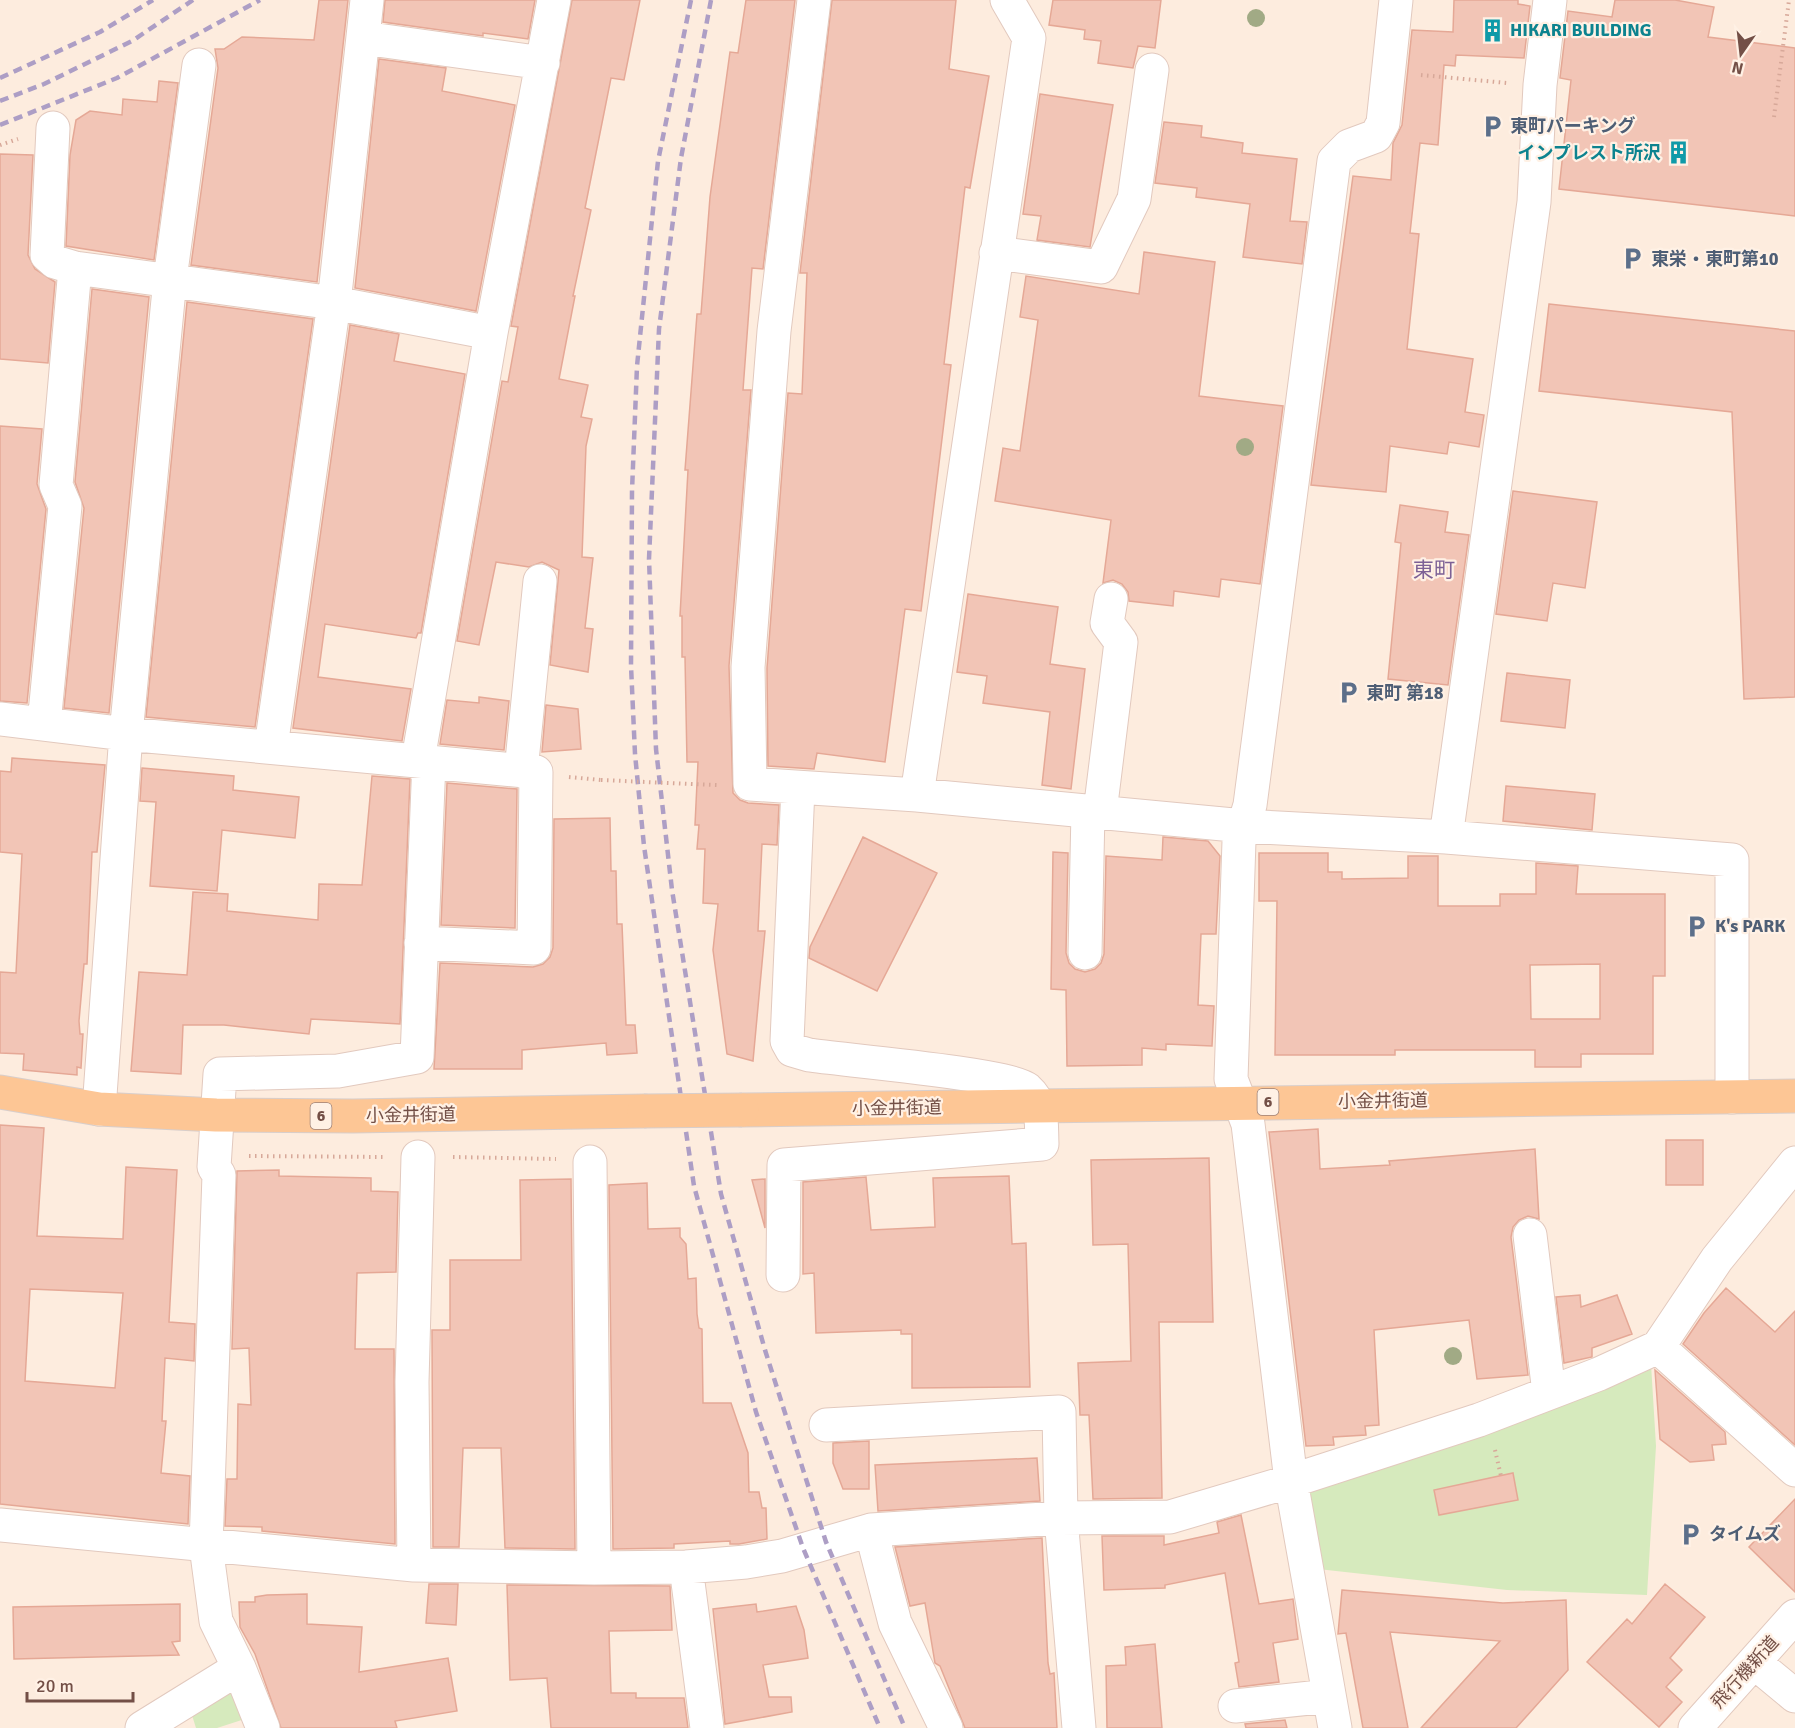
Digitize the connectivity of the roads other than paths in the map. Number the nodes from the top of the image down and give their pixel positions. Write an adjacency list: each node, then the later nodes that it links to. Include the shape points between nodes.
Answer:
1 (368, 0): 7 (street)
2 (554, 0): 8 (street)
3 (814, 0): 25 (street, via 774,331 748,667 750,784)
4 (1007, 0): 12 (street, via 1029,38)
5 (1396, 0): 28 (street, via 1383,123 1376,136 1349,146 1334,161)
6 (1550, 0): 29 (street, via 1540,86 1534,202)
7 (363, 38): 8 (street); 15 (street)
8 (543, 63): 16 (street)
9 (199, 65): 14 (street)
10 (1152, 70): 12 (street, via 1134,200 1101,267)
11 (53, 128): 13 (street, via 47,255)
12 (996, 253): 26 (street)
13 (75, 268): 14 (street); 20 (street, via 56,485 65,506)
14 (170, 279): 15 (street); 21 (street)
15 (334, 303): 16 (street); 22 (street)
16 (491, 333): 23 (street)
17 (540, 581): 24 (street)
18 (1112, 599): 27 (street, via 1107,623 1120,642)
19 (0, 719): 20 (street)
20 (44, 724): 21 (street)
21 (126, 734): 22 (street); 37 (street)
22 (271, 747): 23 (street)
23 (424, 761): 24 (street); 30 (street)
24 (528, 771): 30 (street, via 534,948)
25 (798, 788): 26 (street); 36 (street, via 787,1041 792,1050 986,1077 1025,1088)
26 (917, 795): 27 (street)
27 (1094, 812): 28 (street); 31 (street)
28 (1244, 826): 29 (street); 35 (street, via 1239,841 1232,1079)
29 (1446, 837): 33 (street, via 1732,860)
30 (421, 943): 38 (street, via 417,1057 338,1071 220,1074)
31 (1085, 953)
32 (0, 1092): 37 (main road, 小金井街道 / 6)
33 (1732, 1096): 34 (main road, 小金井街道 / 6); 35 (main road, 小金井街道 / 6)
34 (1795, 1096)
35 (1240, 1103): 36 (main road, 小金井街道 / 6); 48 (street, via 1248,1124)
36 (1041, 1106): 38 (main road, 小金井街道 / 6, bridge); 43 (street, via 1042,1144 784,1165)
37 (99, 1109): 38 (main road, 小金井街道 / 6)
38 (216, 1115): 52 (street, via 214,1167 219,1175)
39 (418, 1157): 53 (street, via 412,1382)
40 (590, 1162): 55 (street)
41 (1795, 1163): 44 (street, via 1717,1259)
42 (1530, 1235): 45 (street)
43 (783, 1275)
44 (1658, 1347): 45 (street); 47 (street)
45 (1550, 1393): 48 (street)
46 (826, 1425): 49 (street, via 1059,1412)
47 (1795, 1470)
48 (1291, 1481): 49 (street, via 1170,1517); 59 (street)
49 (1061, 1518): 51 (street); 66 (street)
50 (0, 1526): 52 (street)
51 (871, 1530): 54 (street, via 782,1556); 65 (street, via 895,1623)
52 (207, 1546): 53 (street); 58 (street, via 216,1621)
53 (414, 1565): 55 (street)
54 (686, 1567): 55 (street); 64 (street)
55 (594, 1568)
56 (1795, 1616): 57 (street, 飛行機新道)
57 (1754, 1662): 60 (street); 68 (street, 飛行機新道)
58 (240, 1668): 62 (street); 63 (street)
59 (1329, 1696): 61 (street); 67 (street)
60 (1795, 1696)
61 (1235, 1706)
62 (142, 1728)
63 (263, 1728)
64 (707, 1728)
65 (946, 1728)
66 (1079, 1728)
67 (1335, 1728)
68 (1695, 1728)

